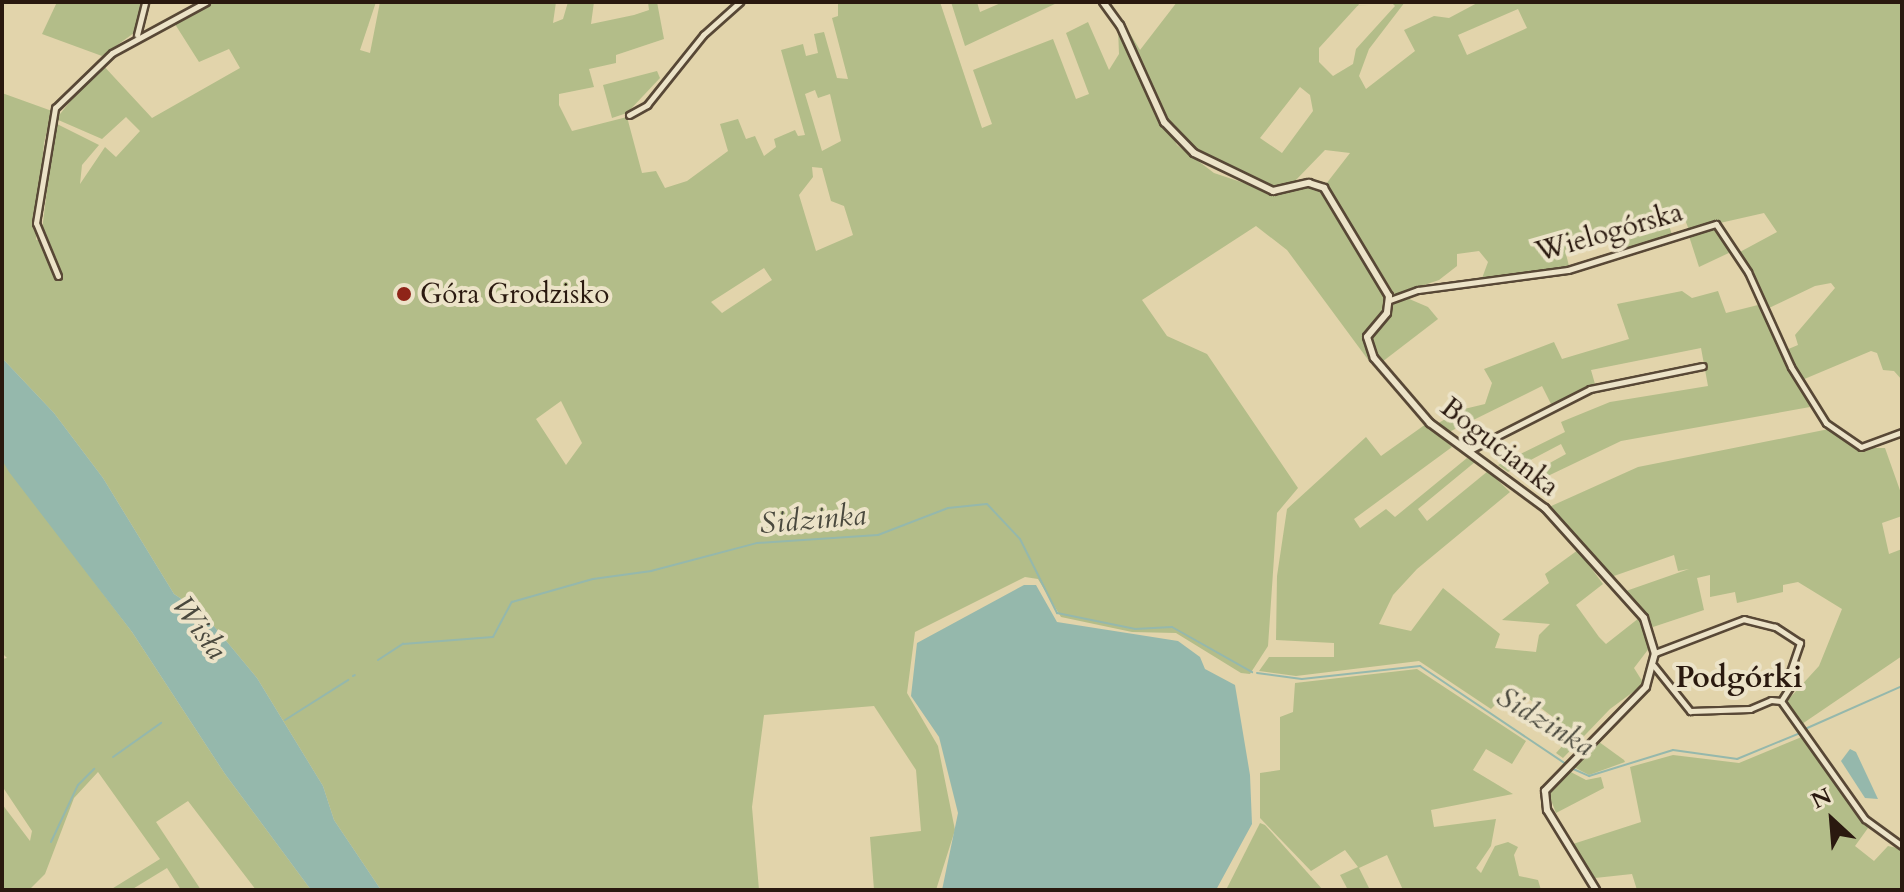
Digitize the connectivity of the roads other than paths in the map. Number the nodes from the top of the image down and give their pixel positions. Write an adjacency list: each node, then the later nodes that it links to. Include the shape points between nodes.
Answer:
1 (145, 2): 5 (street)
2 (206, 2): 5 (street)
3 (740, 2): 6 (street, via 703,35 647,105)
4 (1103, 2): 8 (street, via 1120,25 1164,122 1179,139 1222,170 1273,191 1321,185)
5 (137, 35): 7 (street, via 97,65 59,102 51,118 36,223)
6 (629, 115)
7 (58, 276)
8 (1390, 300): 10 (street, Wielogórska, via 1418,290 1568,270 1716,224 1748,272 1791,367 1826,423 1861,447); 11 (street, Bogucianka, via 1387,313 1367,337 1369,352 1430,423)
9 (1703, 366): 11 (street, via 1590,389)
10 (1902, 432)
11 (1468, 451): 12 (street, Bogucianka, via 1545,508 1600,575 1639,610)
12 (1655, 653): 13 (street, Bogucianka); 14 (street, via 1734,621 1775,627 1800,643 1790,672 1792,684)
13 (1654, 666): 14 (street, via 1690,711 1750,709); 16 (street, via 1643,692 1547,786 1545,805)
14 (1781, 701): 15 (street, via 1865,819)
15 (1902, 846)
16 (1596, 890)

